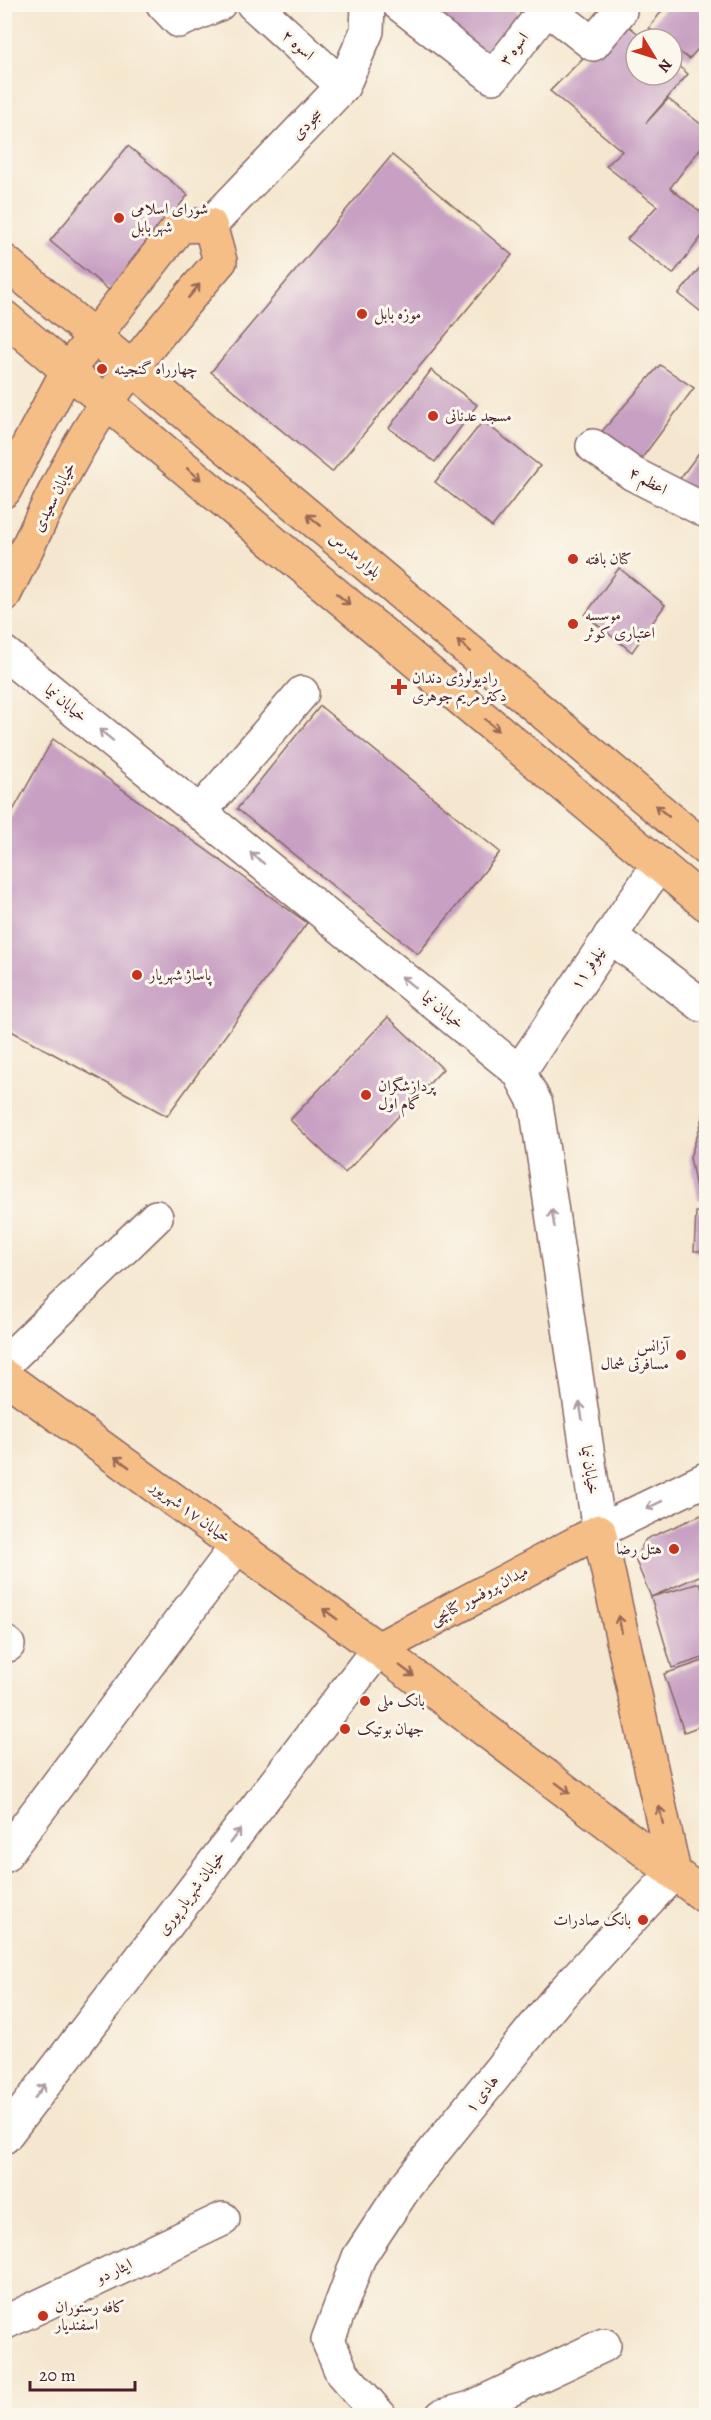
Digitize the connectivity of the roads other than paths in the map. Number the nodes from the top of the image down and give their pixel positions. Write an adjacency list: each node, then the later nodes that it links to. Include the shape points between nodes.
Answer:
1 (163, 4): 2 (street, via 179,21)
2 (219, 4)
3 (254, 4): 7 (street, اسوه ۲)
4 (368, 4): 7 (street, سجودی, via 367,31)
5 (399, 4): 6 (street, اسوه ۳, via 493,77 547,8 593,44)
6 (620, 11)
7 (344, 86): 8 (street, سجودی)
8 (210, 225): 10 (main road, via 180,226); 12 (main road, one-way to 8, via 220,261)
9 (4, 261): 11 (main road, بلوار مدرس)
10 (129, 289): 11 (main road, via 102,299); 14 (main road)
11 (50, 299): 14 (main road, بلوار مدرس)
12 (170, 320): 16 (main road); 18 (main road, via 164,354 165,377)
13 (17, 327): 15 (main road); 19 (main road, via 37,363)
14 (92, 335): 15 (main road); 16 (main road, بلوار مدرس)
15 (68, 369): 17 (main road); 19 (main road)
16 (132, 369): 17 (main road, خیابان سعیدی); 18 (main road, بلوار مدرس)
17 (107, 402): 20 (main road); 22 (main road, خیابان سعیدی)
18 (177, 406): 29 (main road, بلوار مدرس, one-way to 18)
19 (37, 429): 23 (main road)
20 (155, 442): 22 (main road, via 128,438 100,441); 30 (main road, one-way to 30)
21 (593, 446): 24 (street, اعظم ۴, via 633,474)
22 (76, 453): 25 (main road, خیابان سعیدی)
23 (4, 491)
24 (706, 511)
25 (4, 595)
26 (4, 653): 28 (street, خیابان نیما, one-way to 26)
27 (302, 693): 28 (street)
28 (200, 812): 34 (street, خیابان نیما, one-way to 28)
29 (704, 841)
30 (658, 864): 31 (main road); 32 (street, نیلوفر ۱۱)
31 (706, 904)
32 (610, 936): 33 (street); 34 (street, نیلوفر ۱۱)
33 (702, 1005)
34 (519, 1072): 39 (street, خیابان نیما, one-way to 34, via 536,1104)
35 (156, 1217): 36 (street)
36 (4, 1364)
37 (4, 1376): 40 (main road, خیابان ۱۷ شهریور, one-way to 37)
38 (706, 1479): 39 (street, one-way to 39)
39 (599, 1531): 41 (main road, میدان پروفسور کتابچی); 43 (main road, one-way to 39)
40 (237, 1546): 41 (main road, خیابان ۱۷ شهریور, one-way to 40); 42 (street)
41 (378, 1649): 43 (main road, one-way to 43); 45 (street, خیابان شهریار پوری, one-way to 41)
42 (4, 1856)
43 (674, 1872): 44 (main road); 49 (street, هادی ۱, via 556,2000 406,2186 359,2257 328,2340 342,2373)
44 (706, 1897)
45 (4, 2137)
46 (223, 2219): 47 (street, ایثار دو)
47 (4, 2323)
48 (604, 2345): 50 (street, via 471,2408)
49 (380, 2415)
50 (442, 2415)

